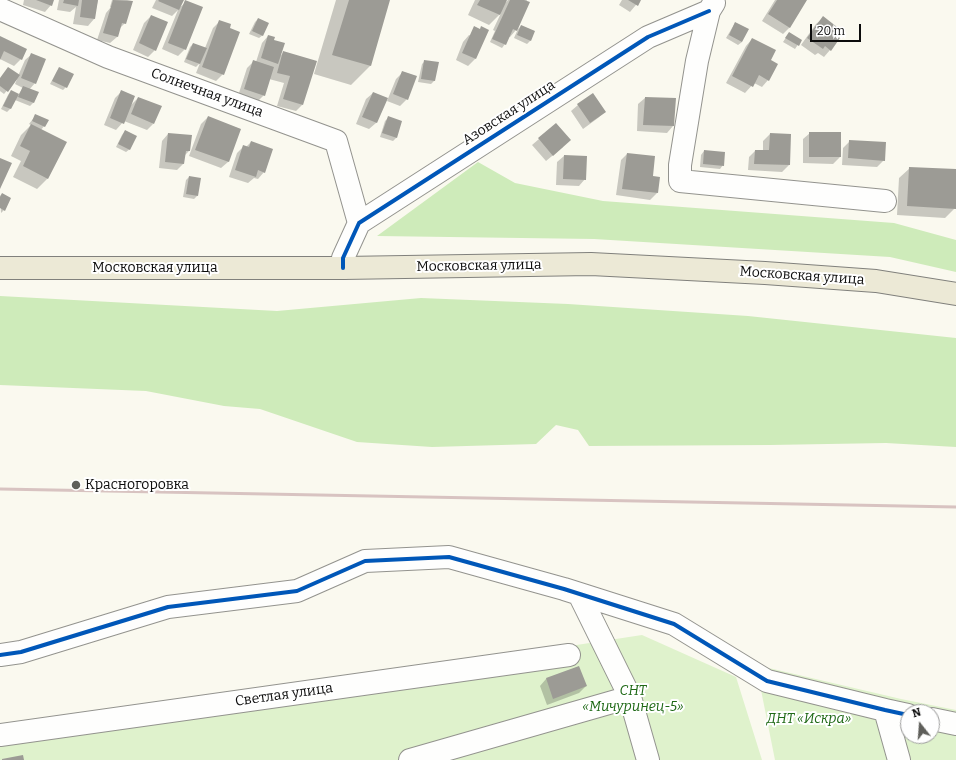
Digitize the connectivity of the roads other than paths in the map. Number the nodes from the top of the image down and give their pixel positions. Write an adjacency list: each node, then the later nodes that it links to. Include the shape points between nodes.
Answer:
1 (712, 6): 3 (street, Азовская улица, via 697,61 682,150 680,181); 4 (street, Азовская улица, via 648,37)
2 (0, 9): 4 (street, Солнечная улица, via 108,57 336,141)
3 (885, 201)
4 (359, 223): 6 (street)
5 (0, 258): 6 (main road, Московская улица)
6 (343, 263): 7 (main road, Московская улица); 8 (main road, Московская улица, via 592,254 877,270); 9 (main road, Московская улица, via 591,264 876,281)
7 (0, 268)
8 (956, 284)
9 (956, 294)
10 (579, 594): 11 (street, via 449,557 365,561 297,591 168,607 21,652); 13 (street); 14 (street, via 674,624 768,681)
11 (0, 655)
12 (569, 655): 18 (street, Светлая улица)
13 (630, 697): 19 (street); 20 (street)
14 (885, 710): 15 (street); 21 (street)
15 (900, 713)
16 (940, 721): 17 (street)
17 (956, 724)
18 (0, 735)
19 (410, 760)
20 (648, 760)
21 (899, 760)

